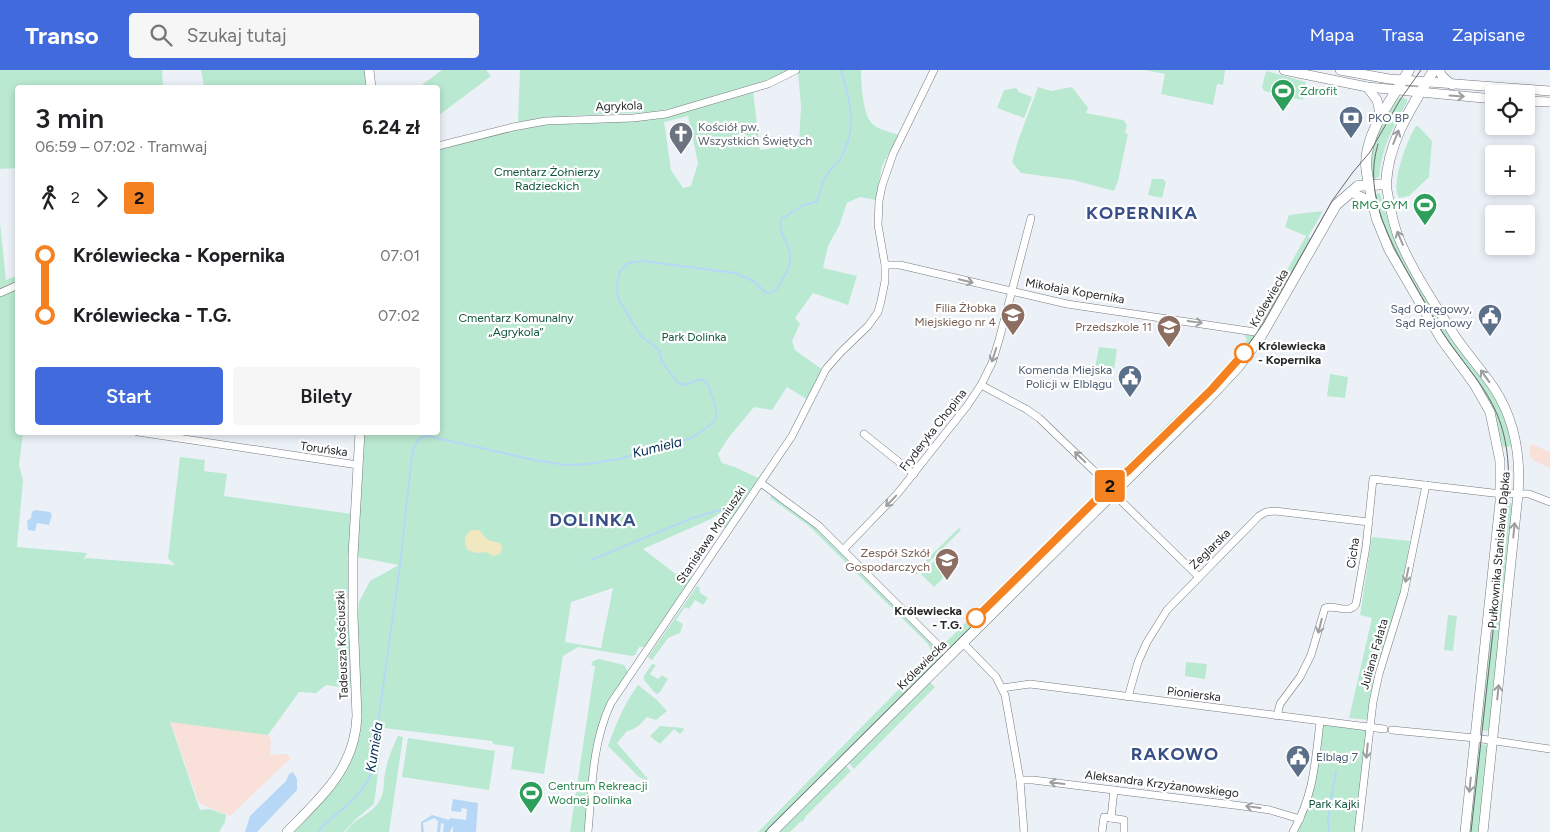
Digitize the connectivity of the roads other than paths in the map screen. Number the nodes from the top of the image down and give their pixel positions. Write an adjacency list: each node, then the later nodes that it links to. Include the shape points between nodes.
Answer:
1 (370, 70): 11 (street)
2 (796, 70): 21 (street, Agrykola, via 768,84 669,113 546,122)
3 (934, 70): 27 (street, Stanisława Moniuszki, via 893,154 882,186 878,225)
4 (1284, 70): 13 (street)
5 (1340, 70): 9 (street)
6 (1409, 70): 9 (main road)
7 (1434, 70): 10 (main road)
8 (1439, 70): 12 (street)
9 (1403, 81): 10 (street); 14 (main road)
10 (1426, 83): 12 (street); 16 (main road)
11 (371, 85)
12 (1453, 85): 15 (street)
13 (1367, 87): 14 (street); 20 (street, via 1377,100)
14 (1397, 90): 16 (street); 20 (main road)
15 (1550, 92)
16 (1420, 93): 17 (street, one-way to 17); 22 (main road, one-way to 16, via 1396,138)
17 (1485, 98)
18 (1535, 101): 19 (street)
19 (1550, 102)
20 (1381, 118): 23 (main road, via 1370,140 1367,156)
21 (440, 145)
22 (1386, 184): 23 (main road, Królewiecka); 42 (street, Pułkownika Stanisława Dąbka, one-way to 22, via 1518,449 1506,411 1406,254 1396,229)
23 (1369, 186): 24 (main road, Królewiecka); 25 (street, Pułkownika Stanisława Dąbka)
24 (1351, 192): 25 (street); 31 (main road, Królewiecka, via 1336,205)
25 (1372, 202): 41 (street, Pułkownika Stanisława Dąbka, via 1389,250 1440,339 1474,384 1490,412 1500,461)
26 (1031, 218): 29 (street, Fryderyka Chopina)
27 (885, 265): 29 (street, Mikołaja Kopernika, one-way to 29, via 900,265); 38 (street, Stanisława Moniuszki, via 883,294 875,316 826,369 803,418)
28 (15, 286): 30 (street)
29 (1011, 291): 31 (street, Mikołaja Kopernika, one-way to 31, via 1068,304 1255,332); 32 (street, Fryderyka Chopina, one-way to 32, via 992,363)
30 (0, 292)
31 (1261, 336): 40 (main road, Królewiecka, via 1216,391)
32 (980, 386): 37 (street, Fryderyka Chopina); 40 (street, one-way to 32, via 1039,418)
33 (864, 434): 37 (street)
34 (158, 435): 36 (street, Toruńska)
35 (360, 435): 36 (street, Tadeusza Kościuszki)
36 (358, 465): 63 (street, Tadeusza Kościuszki, via 353,563 356,732 336,780)
37 (914, 474): 45 (street, Fryderyka Chopina, one-way to 45)
38 (761, 483): 45 (street, via 810,518); 64 (street, Stanisława Moniuszki, via 611,703 597,745)
39 (1426, 486): 41 (street, Cicha); 44 (street, Cicha, via 1373,479); 55 (street, Juliana Fałata, one-way to 55, via 1404,594 1379,674)
40 (1114, 492): 46 (street); 49 (main road, Królewiecka)
41 (1500, 493): 42 (street, Cicha); 47 (street, Pułkownika Stanisława Dąbka)
42 (1518, 494): 43 (street, Cicha, via 1530,494); 48 (street, Pułkownika Stanisława Dąbka, one-way to 42)
43 (1550, 502)
44 (1369, 522): 46 (street, Żeglarska, via 1266,512); 53 (street, Cicha, one-way to 53, via 1356,604 1349,609 1325,608 1311,655 1280,704)
45 (843, 550): 50 (street)
46 (1198, 577): 52 (street, Żeglarska, via 1167,610 1152,633 1138,662)
47 (1491, 592): 48 (street); 56 (street, Pułkownika Stanisława Dąbka)
48 (1508, 595): 57 (street, Pułkownika Stanisława Dąbka, one-way to 48)
49 (962, 642): 50 (main road, Królewiecka); 51 (street, via 992,672)
50 (949, 656): 65 (main road, Królewiecka)
51 (1002, 688): 52 (street, Pionierska, via 1030,684); 59 (street)
52 (1128, 697): 53 (street, Pionierska)
53 (1277, 716): 54 (street, Pionierska)
54 (1320, 722): 55 (street, Pionierska); 62 (street, via 1313,780)
55 (1370, 728): 56 (street, Pionierska); 70 (street, Juliana Fałata, one-way to 70)
56 (1475, 738): 57 (street, Pionierska); 71 (street, Pułkownika Stanisława Dąbka, one-way to 71)
57 (1493, 740): 58 (street, Pionierska); 72 (street, Pułkownika Stanisława Dąbka)
58 (1550, 749)
59 (1020, 780): 60 (street, Aleksandra Krzyżanowskiego, one-way to 59); 66 (street)
60 (1114, 790): 61 (street); 62 (street, Aleksandra Krzyżanowskiego, one-way to 60, via 1270,810)
61 (1111, 818): 67 (street, via 1104,817); 68 (street, via 1124,820)
62 (1300, 819): 69 (street)
63 (286, 832)
64 (588, 832)
65 (772, 832)
66 (1024, 832)
67 (1102, 832)
68 (1124, 832)
69 (1293, 832)
70 (1358, 832)
71 (1465, 832)
72 (1483, 832)

